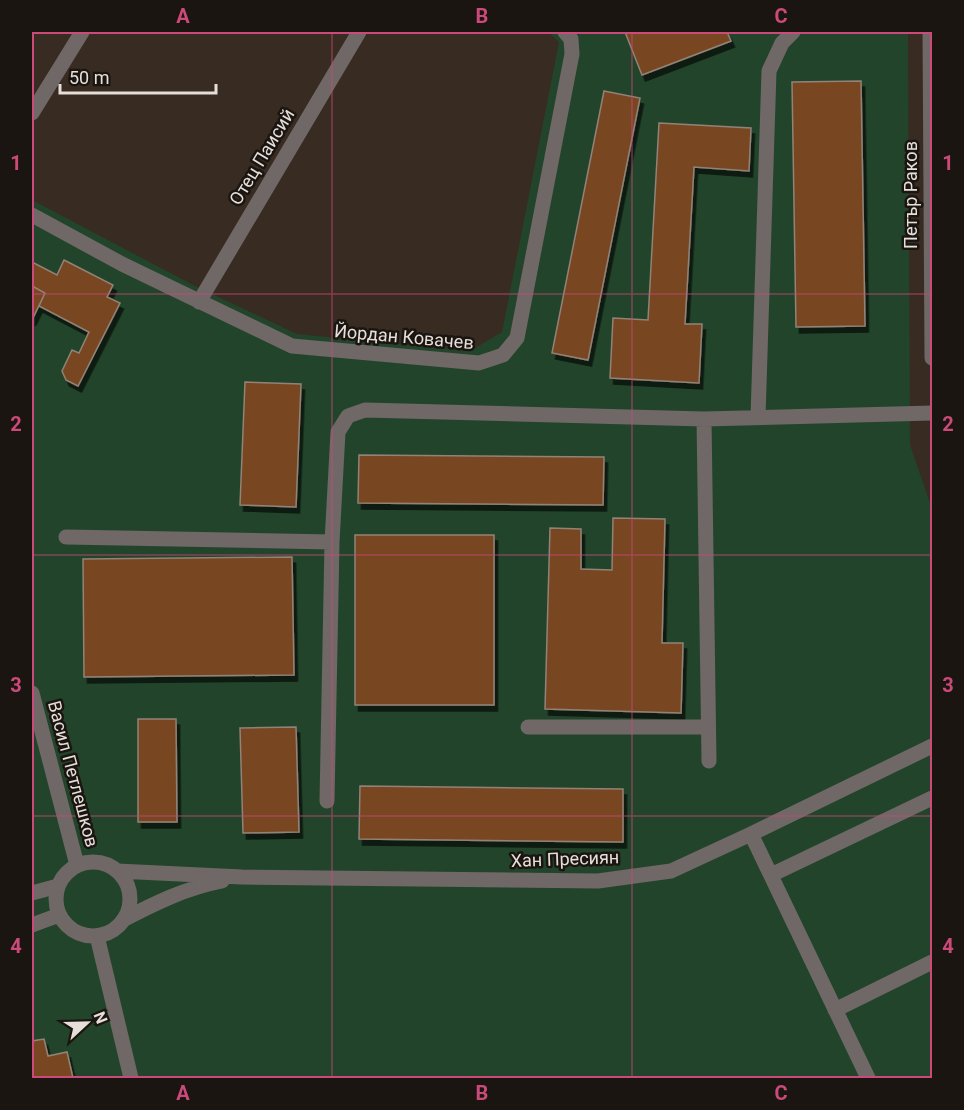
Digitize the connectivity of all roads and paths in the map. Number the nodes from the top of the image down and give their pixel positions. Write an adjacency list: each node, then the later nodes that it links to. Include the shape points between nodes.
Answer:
1 (82, 32): 6 (street)
2 (359, 32): 8 (street, Отец Паисий)
3 (565, 32): 8 (street, Йордан Ковачев, via 571,39 572,54 517,338 503,355 479,363 292,346)
4 (793, 32): 11 (street, via 782,43 769,71)
5 (930, 32): 9 (street, Петър Раков)
6 (32, 112)
7 (32, 215): 8 (street, Йордан Ковачев)
8 (199, 302)
9 (933, 358)
10 (933, 413): 11 (street)
11 (758, 417): 12 (street)
12 (704, 419): 14 (street, via 365,410 348,416 338,432); 17 (street)
13 (66, 537): 14 (street)
14 (332, 542): 21 (street)
15 (32, 693): 23 (street, Васил Петлешков)
16 (528, 727): 17 (street)
17 (708, 727): 19 (street)
18 (933, 746): 22 (street, Хан Пресиян)
19 (709, 760)
20 (933, 798): 25 (street)
21 (327, 801)
22 (751, 834): 25 (street); 26 (street, Хан Пресиян, via 671,871 598,881)
23 (77, 865): 24 (street, via 98,862); 27 (street, via 62,877)
24 (117, 871): 26 (street, Хан Пресиян); 30 (street, via 129,889)
25 (771, 875): 34 (street)
26 (242, 877): 30 (street, Хан Пресиян, via 202,885)
27 (58, 886): 28 (street); 29 (street, via 55,901)
28 (32, 893)
29 (59, 915): 31 (street); 32 (street, via 75,932)
30 (123, 920): 32 (street, via 116,928)
31 (32, 925)
32 (97, 936): 35 (street)
33 (933, 962): 34 (street)
34 (835, 1010): 36 (street)
35 (131, 1078)
36 (868, 1078)

